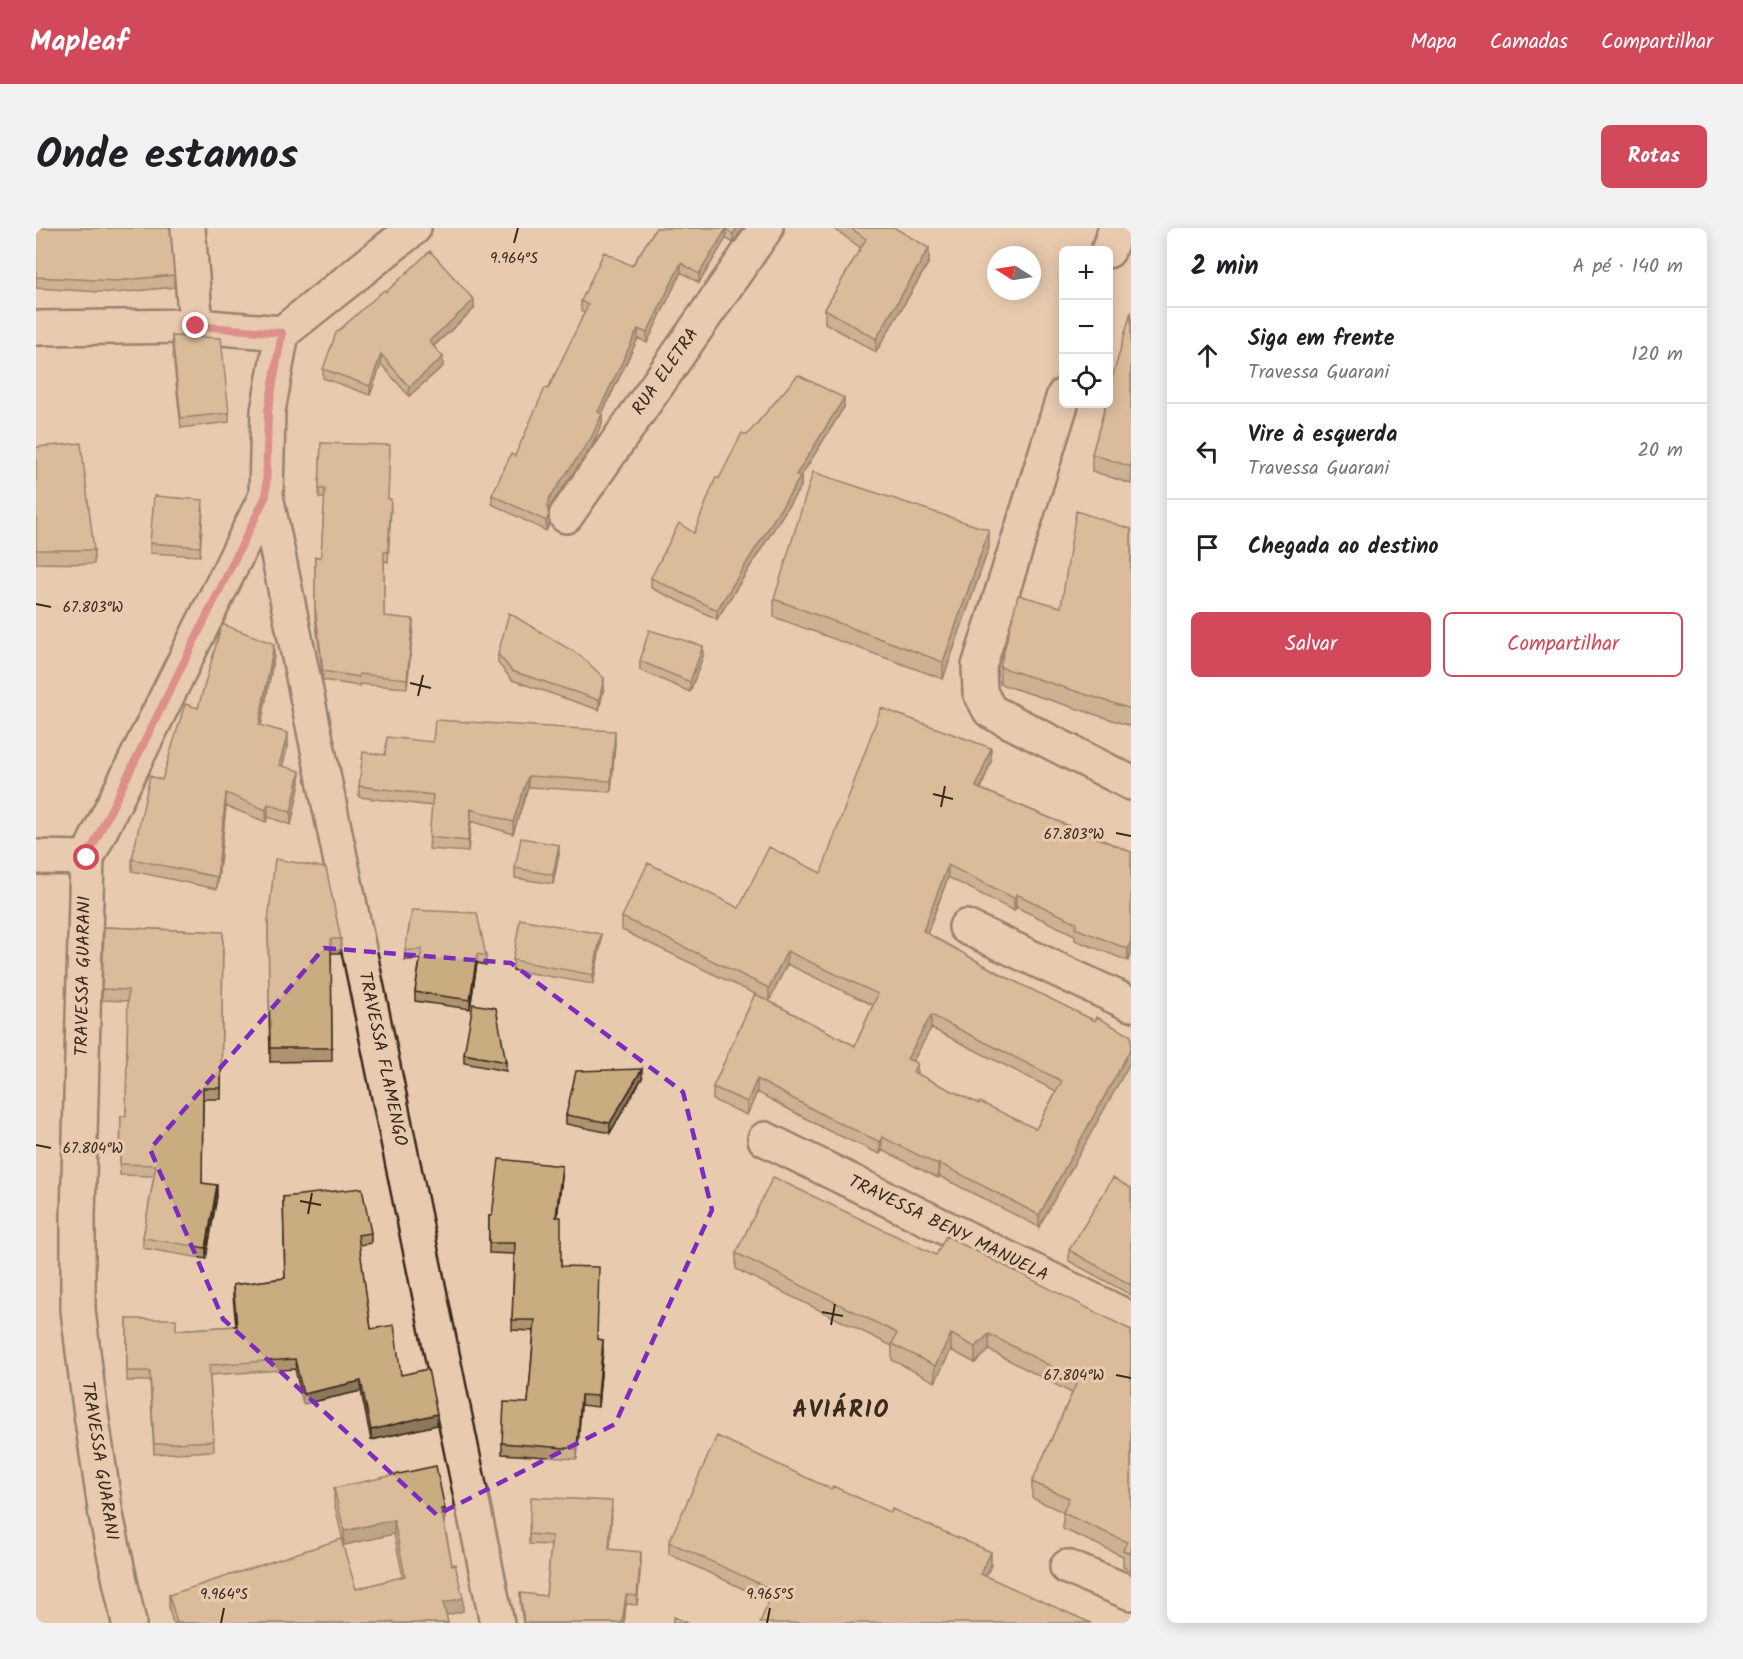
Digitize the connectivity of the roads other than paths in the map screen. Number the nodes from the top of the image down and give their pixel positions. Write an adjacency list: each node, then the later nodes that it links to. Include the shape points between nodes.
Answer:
1 (188, 228): 6 (street)
2 (414, 228): 8 (street)
3 (766, 228): 11 (street, RUA ELETRA)
4 (1116, 228): 5 (street)
5 (1110, 246)
6 (196, 326): 7 (street); 8 (street)
7 (36, 328)
8 (282, 333): 10 (street, TRAVESSA GUARANI, via 268,411)
9 (1060, 408): 12 (street, via 979,666 980,692 990,711)
10 (266, 496): 14 (street, TRAVESSA GUARANI); 22 (street, TRAVESSA FLAMENGO)
11 (566, 516)
12 (1131, 783)
13 (36, 857): 14 (street)
14 (87, 858): 21 (street, TRAVESSA GUARANI, via 78,1310 87,1393)
15 (966, 927): 16 (street)
16 (1131, 1004)
17 (765, 1139): 18 (street, TRAVESSA BENY MANUELA)
18 (1131, 1319)
19 (1067, 1567): 20 (street)
20 (1131, 1593)
21 (129, 1623)
22 (497, 1623)

